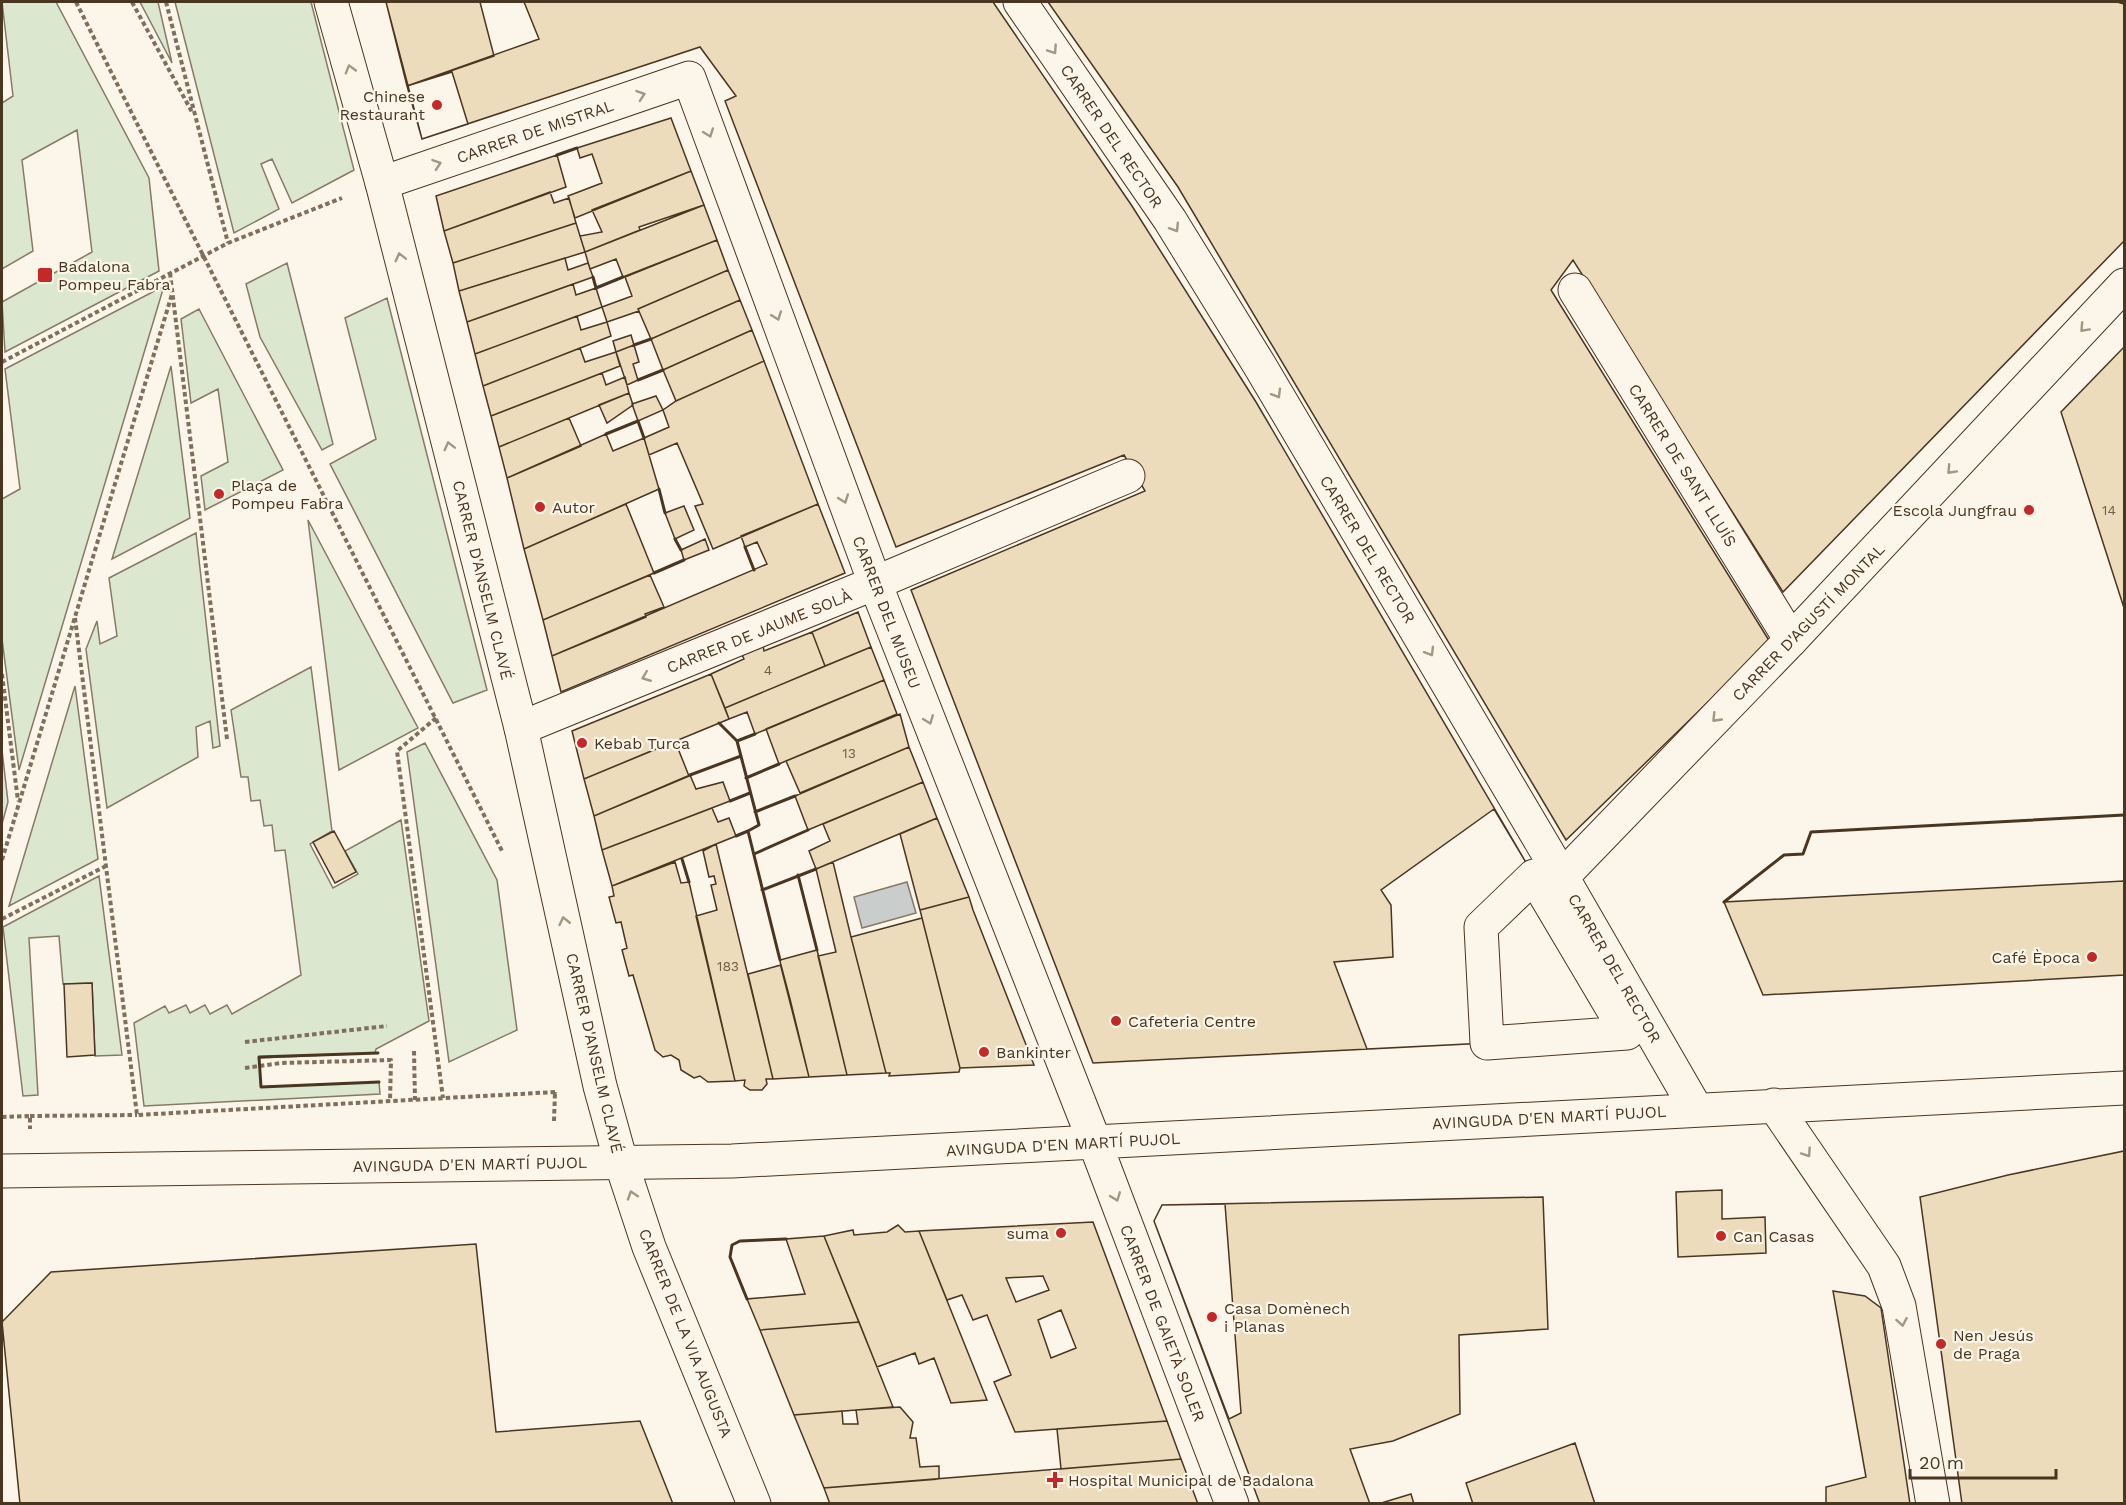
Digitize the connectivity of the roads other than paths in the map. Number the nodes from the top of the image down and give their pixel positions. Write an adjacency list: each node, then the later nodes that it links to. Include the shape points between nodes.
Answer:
1 (331, 2): 4 (street, CARRER D'ANSELM CLAVÉ, one-way to 1)
2 (1020, 2): 11 (street, CARRER DEL RECTOR, one-way to 11, via 1176,230)
3 (689, 78): 4 (street, CARRER DE MISTRAL, one-way to 3); 8 (street, CARRER DEL MUSEU, one-way to 8)
4 (382, 183): 10 (street, CARRER D'ANSELM CLAVÉ, one-way to 4)
5 (2124, 285): 9 (street, CARRER D'AGUSTÍ MONTAL, one-way to 9)
6 (1575, 290): 9 (street, CARRER DE SANT LLUÍS)
7 (1128, 476): 8 (street, CARRER DE JAUME SOLÀ)
8 (875, 583): 10 (street, CARRER DE JAUME SOLÀ, one-way to 10); 16 (street, CARRER DEL MUSEU, one-way to 16)
9 (1791, 640): 11 (street, CARRER D'AGUSTÍ MONTAL, one-way to 11)
10 (521, 728): 17 (street, CARRER D'ANSELM CLAVÉ, one-way to 10)
11 (1562, 877): 15 (street, CARRER DEL RECTOR)
12 (1627, 1033): 12 (street, via 1487,1043 1481,927 1534,876)
13 (2124, 1088): 14 (street, AVINGUDA D'EN MARTÍ PUJOL)
14 (1774, 1105): 15 (street, AVINGUDA D'EN MARTÍ PUJOL); 21 (street, one-way to 21, via 1884,1266 1899,1306)
15 (1696, 1109): 16 (street, AVINGUDA D'EN MARTÍ PUJOL)
16 (1095, 1143): 17 (street, AVINGUDA D'EN MARTÍ PUJOL, via 732,1161); 20 (street, CARRER DE GAIETÀ SOLER, one-way to 20)
17 (621, 1162): 18 (street, AVINGUDA D'EN MARTÍ PUJOL); 19 (street, CARRER DE LA VIA AUGUSTA, one-way to 17, via 649,1247)
18 (2, 1171)
19 (754, 1503)
20 (1232, 1503)
21 (1933, 1503)

